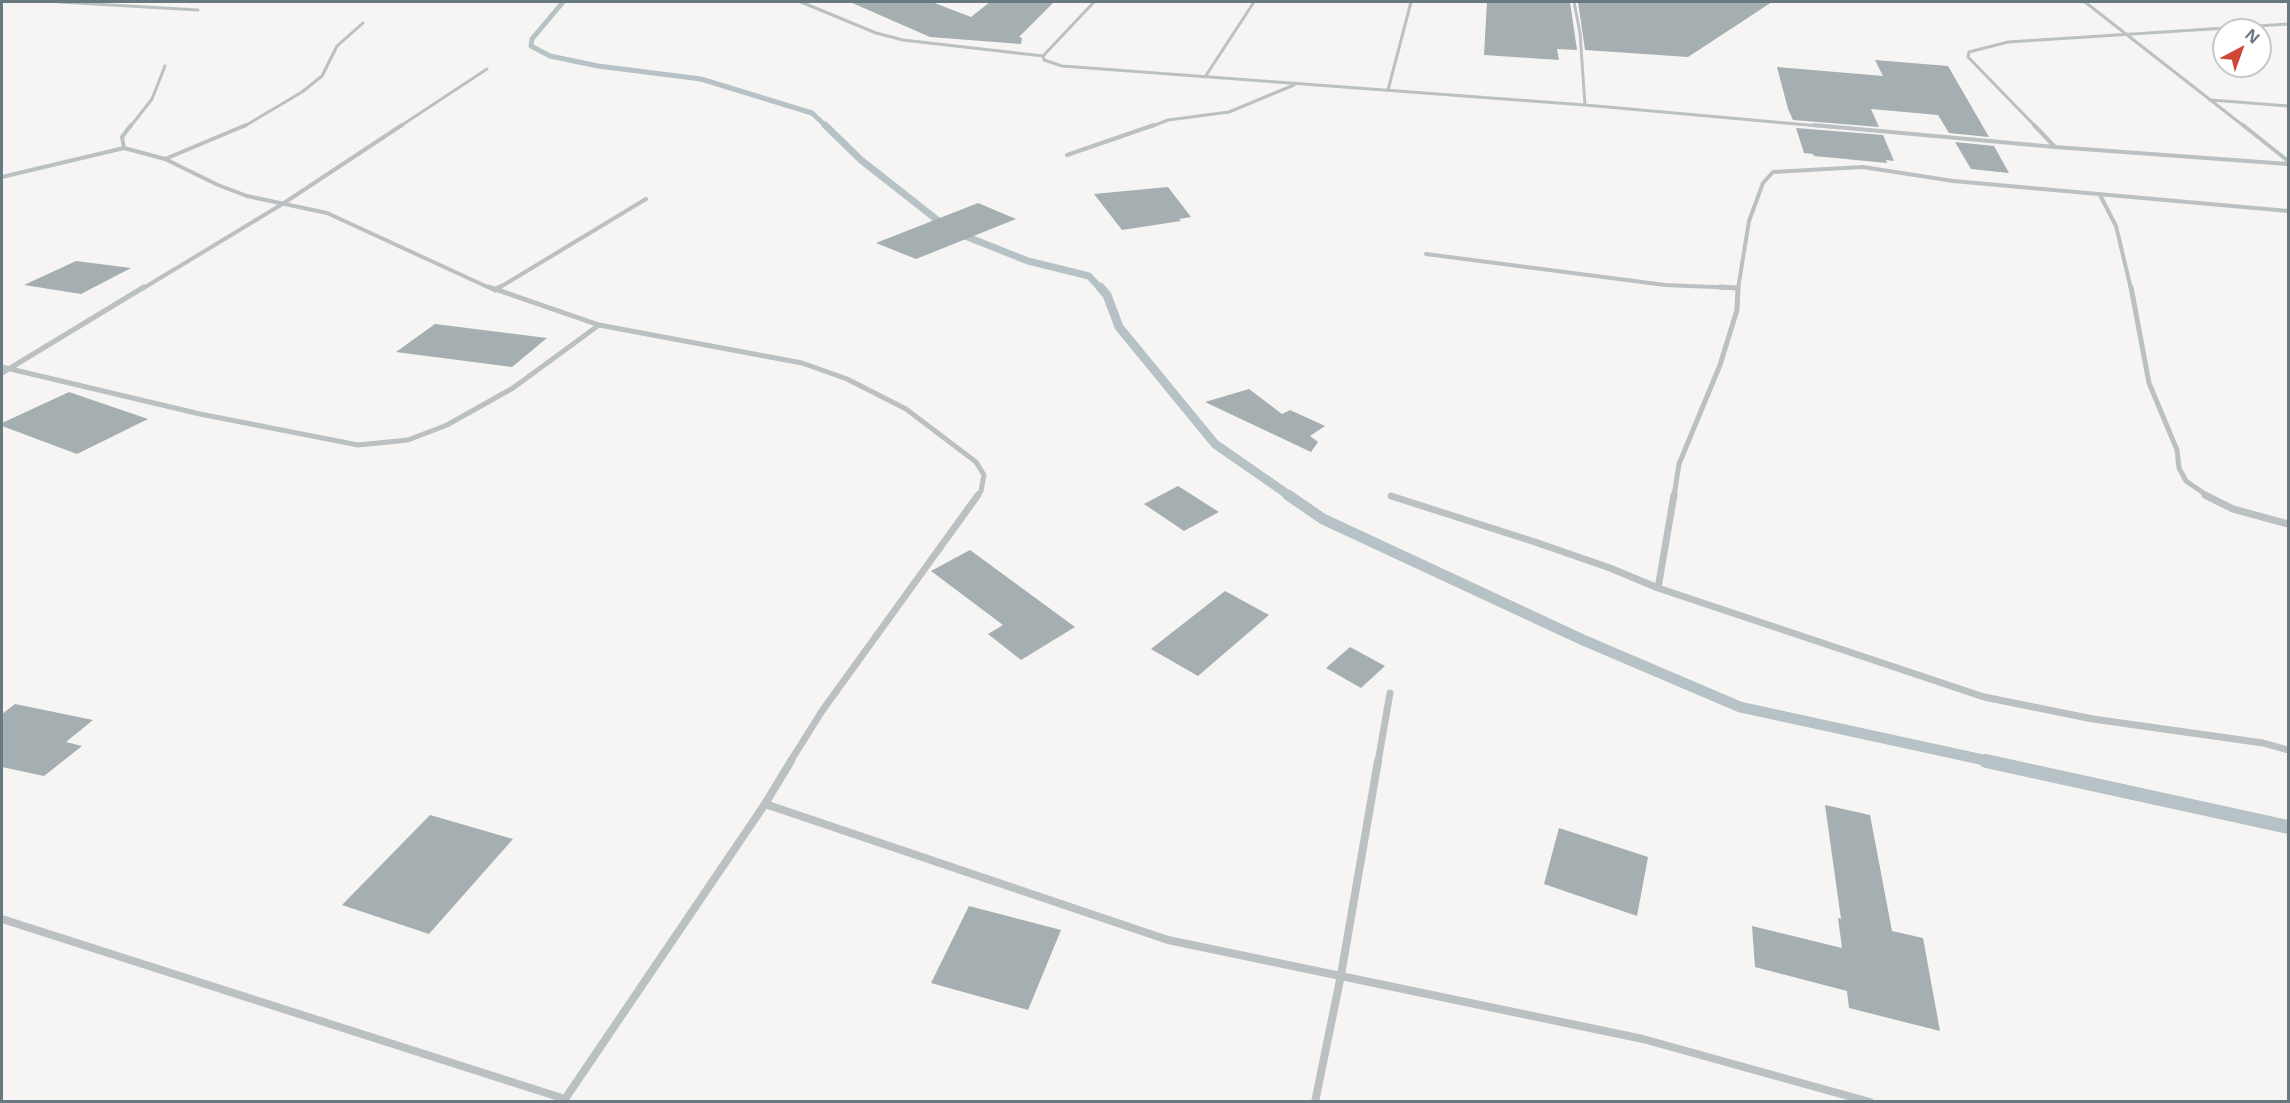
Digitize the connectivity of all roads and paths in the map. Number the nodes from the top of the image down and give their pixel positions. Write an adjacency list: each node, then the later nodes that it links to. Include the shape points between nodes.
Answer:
1 (59, 2): 8 (street)
2 (801, 2): 12 (street, via 903,40)
3 (1094, 2): 12 (street)
4 (1254, 2): 15 (street)
5 (1411, 2): 17 (street)
6 (1574, 2): 19 (street)
7 (2085, 2): 11 (street)
8 (198, 10)
9 (363, 23): 24 (street, via 338,46 322,76 302,92 252,123)
10 (2289, 24): 11 (street)
11 (2127, 33): 18 (street); 22 (street, via 2008,42 1969,52 1968,57)
12 (1044, 56): 15 (street, via 1044,60 1062,66)
13 (165, 66): 21 (street, via 152,99 122,137)
14 (487, 69): 29 (street)
15 (1205, 77): 16 (street)
16 (1296, 84): 17 (street); 23 (street, via 1229,112 1168,120)
17 (1388, 90): 19 (street)
18 (2211, 100): 20 (street); 25 (street)
19 (1585, 105): 22 (street)
20 (2289, 106)
21 (124, 147): 24 (street); 26 (street)
22 (2055, 147): 25 (street)
23 (1067, 155)
24 (165, 159): 29 (street, via 247,196)
25 (2289, 163)
26 (2, 177)
27 (2100, 195): 30 (street); 32 (street, via 1953,181 1863,167 1773,172 1763,183 1749,221); 39 (street, via 2116,226 2149,382 2186,481 2233,509)
28 (646, 199): 33 (street)
29 (284, 203): 33 (street, via 327,213 361,227); 36 (street)
30 (2289, 212)
31 (1426, 254): 32 (street, via 1665,285)
32 (1738, 288): 40 (street, via 1737,310 1720,365 1679,464)
33 (495, 290): 34 (street)
34 (599, 325): 36 (street, via 513,388 447,425 408,440 358,445 200,414); 43 (street, via 802,363 847,379 906,409 976,462 984,475 981,491 822,711)
35 (2, 368): 36 (street)
36 (9, 369): 37 (street)
37 (2, 373)
38 (1391, 496): 40 (street, via 1610,568)
39 (2289, 524)
40 (1658, 588): 42 (street, via 1984,697 2093,719)
41 (1390, 693): 45 (street)
42 (2289, 750)
43 (765, 804): 45 (street, via 1168,940); 46 (street)
44 (2, 919): 46 (street)
45 (1341, 975): 47 (street); 48 (street, via 1643,1040)
46 (564, 1100)
47 (1315, 1101)
48 (1870, 1101)

